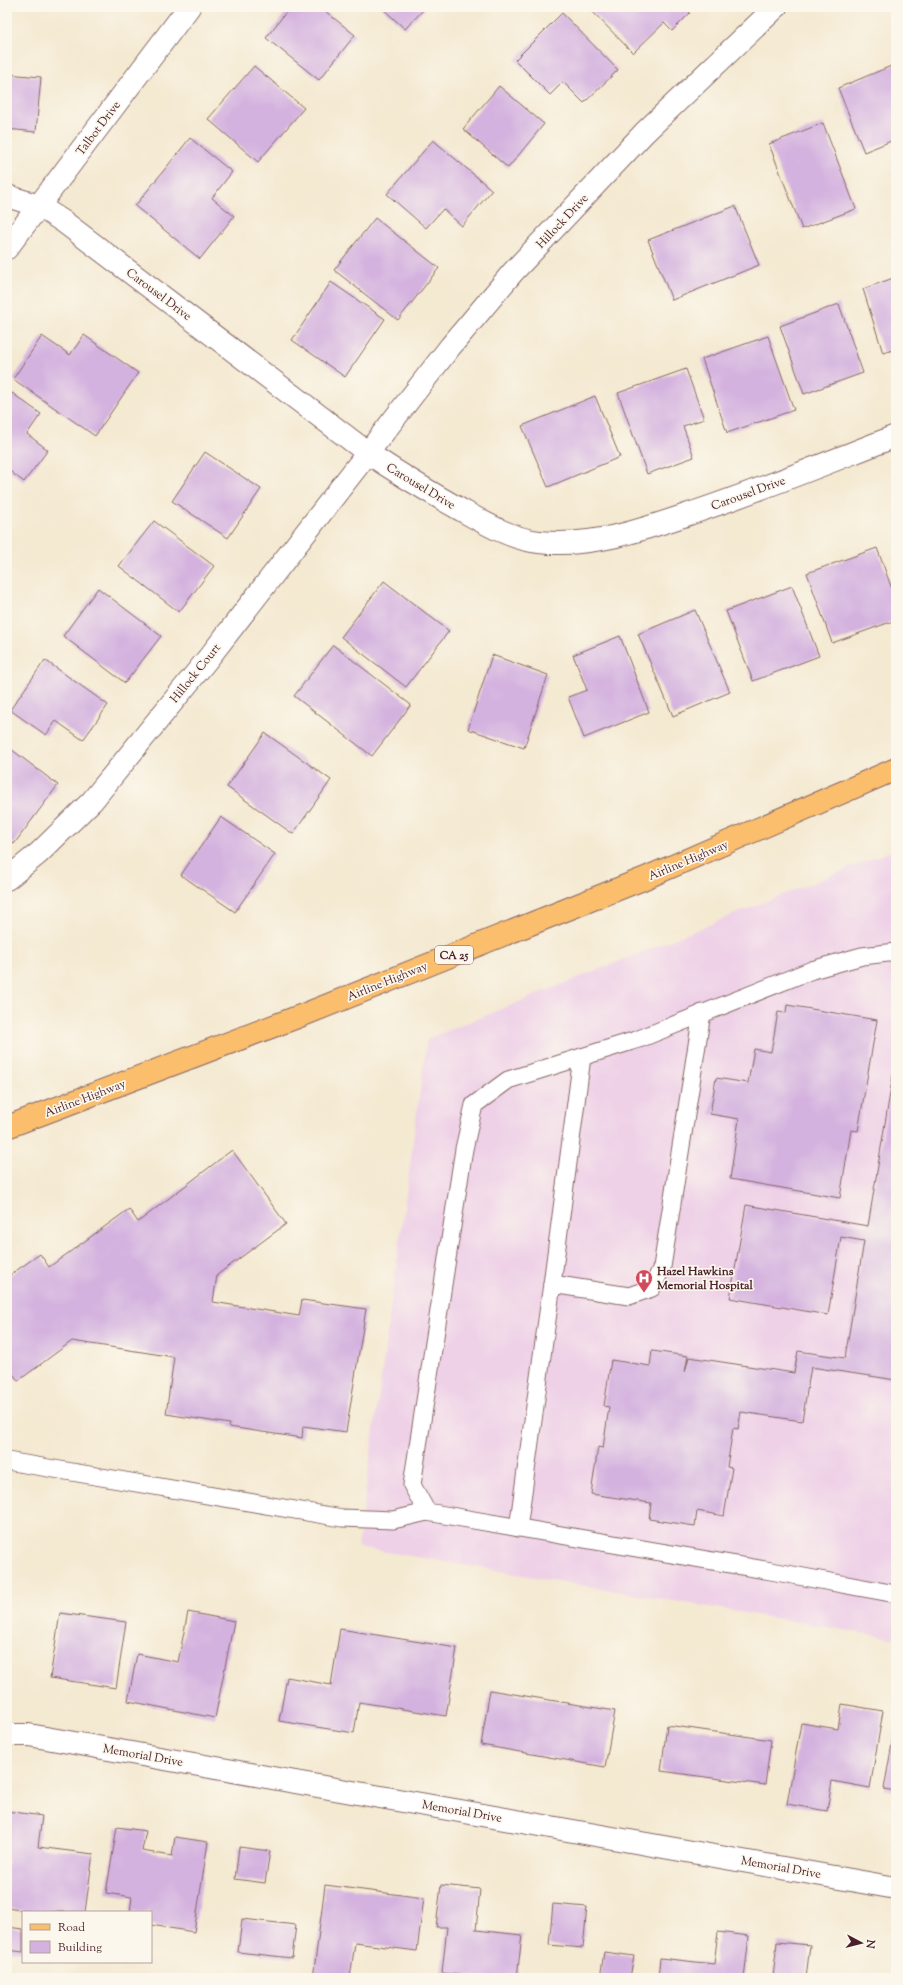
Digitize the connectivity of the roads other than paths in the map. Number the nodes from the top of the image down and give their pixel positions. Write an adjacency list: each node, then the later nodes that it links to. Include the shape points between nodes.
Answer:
1 (189, 7): 4 (street, Talbot Drive)
2 (776, 7): 7 (street, Hillock Drive, via 645,132 513,272 450,347)
3 (7, 196): 4 (street, Carousel Drive)
4 (39, 206): 5 (street, Talbot Drive); 7 (street, Carousel Drive, via 64,222)
5 (7, 248)
6 (896, 436): 7 (street, Carousel Drive, via 728,501 659,524 590,541 565,543 538,542 490,526 421,488)
7 (368, 453): 9 (street, Hillock Court, via 210,656 92,801 39,853)
8 (896, 769): 13 (main road, Airline Highway / CA 25, via 643,879 308,1013)
9 (7, 879)
10 (896, 952): 11 (lane, via 862,956 812,970)
11 (702, 1013): 12 (lane, via 638,1039); 14 (lane, via 662,1267 652,1288 629,1296)
12 (582, 1057): 14 (lane); 16 (lane, via 508,1080 474,1105 463,1157 412,1485)
13 (7, 1127)
14 (552, 1284): 17 (lane)
15 (7, 1461): 16 (lane, via 342,1518 394,1520)
16 (427, 1512): 17 (lane)
17 (518, 1528): 18 (lane)
18 (896, 1594)
19 (7, 1735): 20 (street, Memorial Drive, via 29,1735)
20 (896, 1888)

